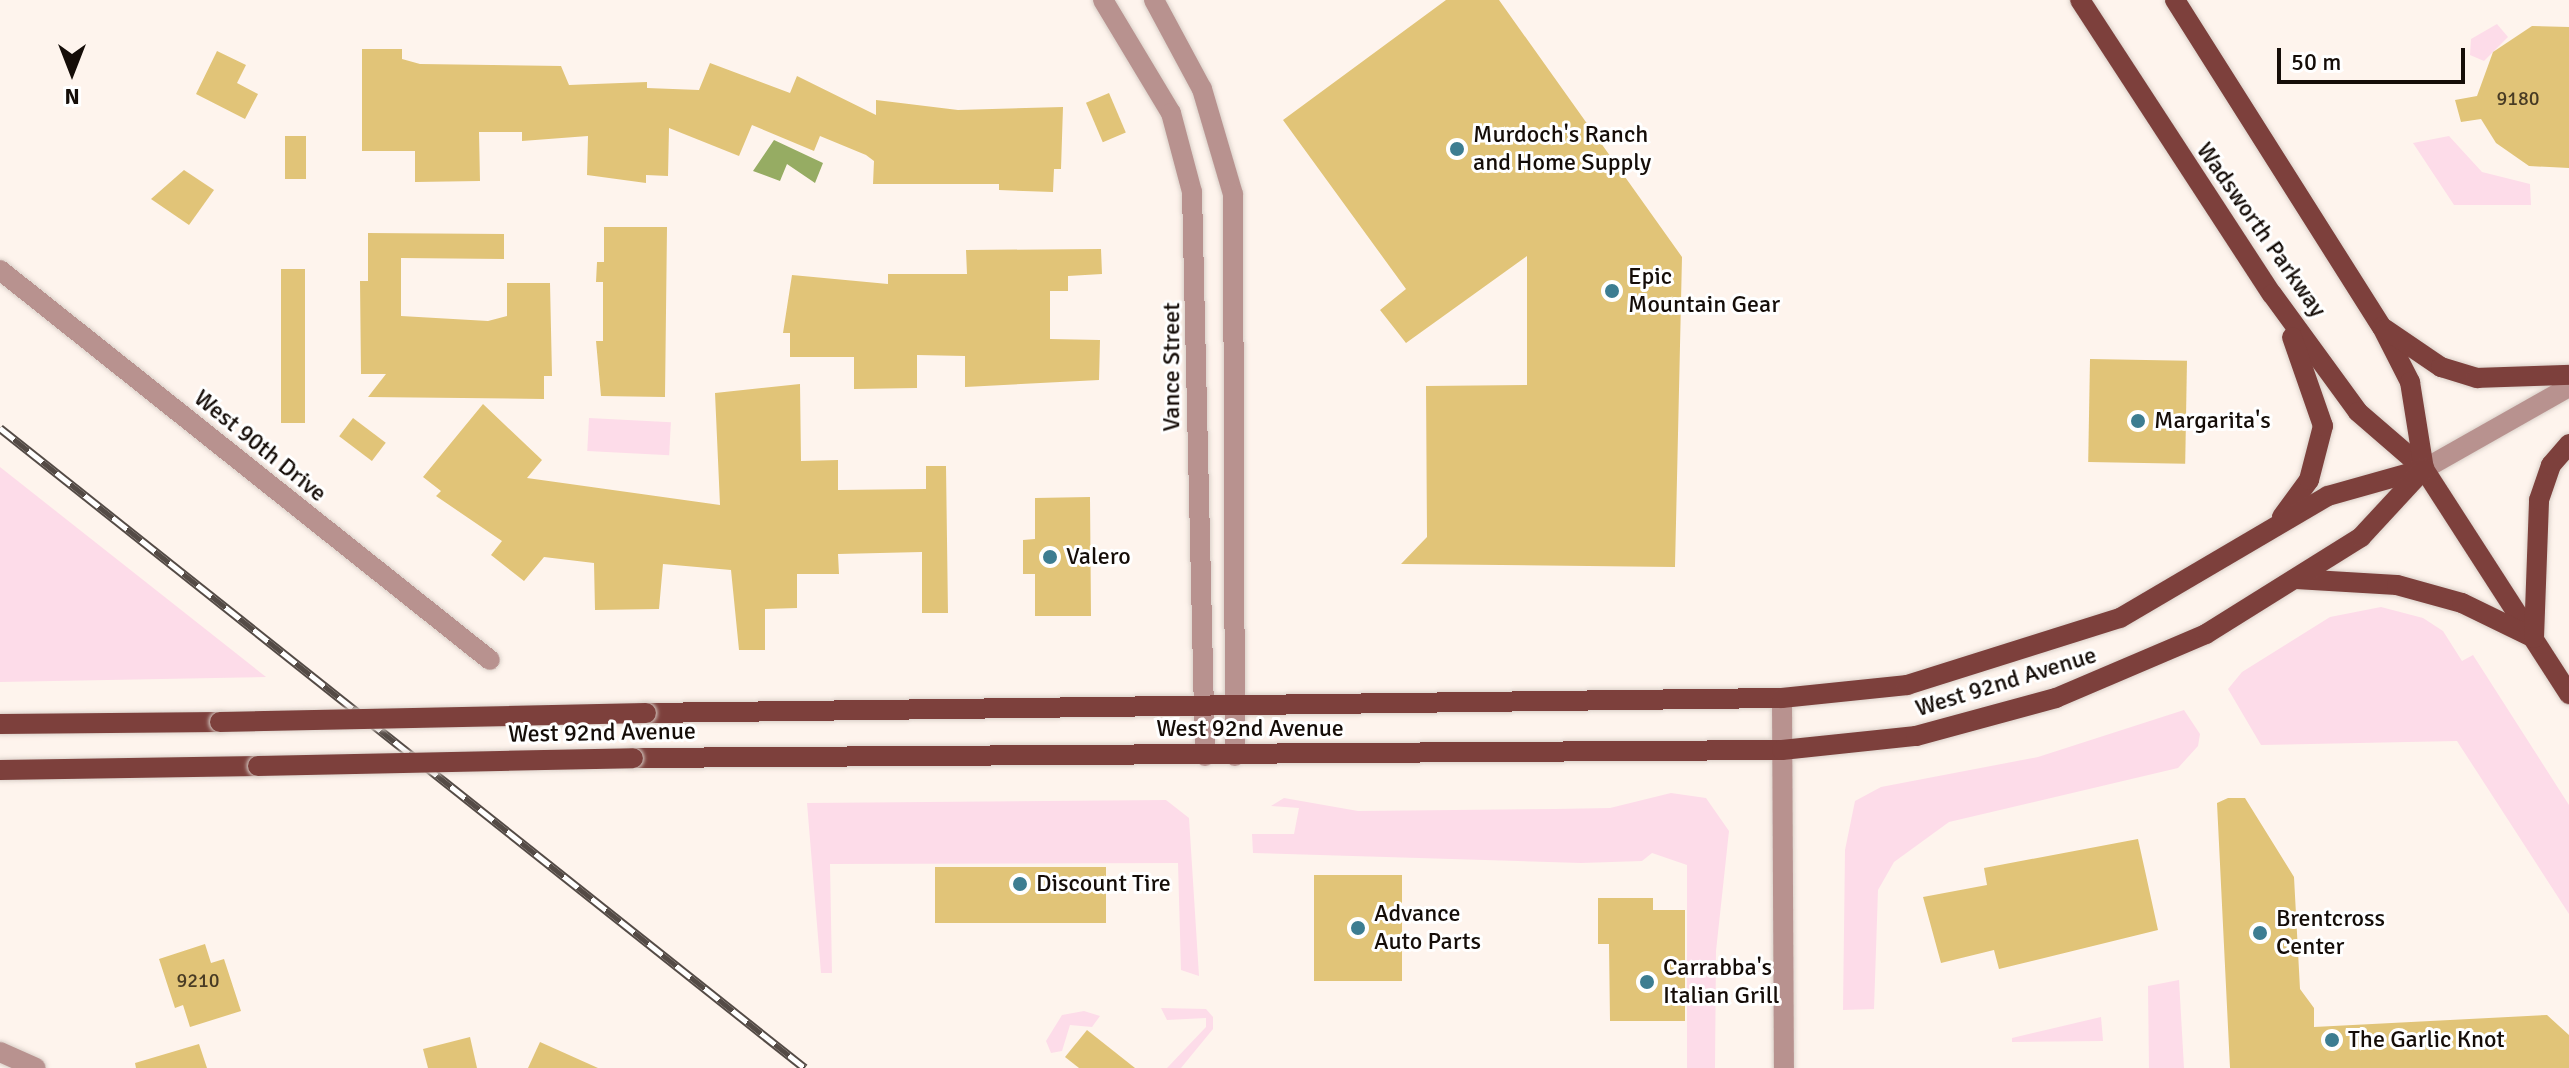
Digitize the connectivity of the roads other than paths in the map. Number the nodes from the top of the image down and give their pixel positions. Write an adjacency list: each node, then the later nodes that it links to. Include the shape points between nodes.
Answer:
1 (1103, 0): 18 (street, Vance Street, via 1164,99 1192,192)
2 (1154, 0): 19 (street, via 1202,89 1233,194)
3 (2080, 0): 6 (main road, Wadsworth Parkway)
4 (2175, 0): 7 (main road, Wadsworth Parkway)
5 (0, 270): 15 (street, West 90th Drive)
6 (2272, 294): 11 (main road, Wadsworth Parkway, via 2358,412); 12 (main road, via 2311,375 2323,426 2309,480)
7 (2382, 327): 8 (main road, via 2441,367 2477,378); 11 (main road, Wadsworth Parkway, via 2410,382)
8 (2569, 375)
9 (2569, 387): 11 (street, West 92nd Avenue)
10 (2569, 444): 14 (main road, via 2551,465 2539,500)
11 (2424, 469): 12 (main road, West 92nd Avenue, via 2341,491); 13 (main road, West 92nd Avenue, via 2361,537); 14 (main road, Wadsworth Parkway)
12 (2273, 528): 17 (main road, West 92nd Avenue, via 2120,618 2039,648 1907,685)
13 (2296, 579): 14 (main road, via 2397,585 2462,603); 21 (main road, West 92nd Avenue, via 2183,646 2056,698 1916,736)
14 (2534, 638): 16 (main road, Wadsworth Parkway)
15 (490, 660)
16 (2569, 694)
17 (1782, 698): 19 (main road, West 92nd Avenue); 21 (street)
18 (1202, 701): 19 (main road, West 92nd Avenue); 20 (main road, West 92nd Avenue, bridge); 22 (street, Vance Street)
19 (1235, 701): 23 (street)
20 (0, 724)
21 (1782, 750): 23 (main road, West 92nd Avenue); 27 (street)
22 (1205, 756): 23 (main road, West 92nd Avenue); 24 (main road, West 92nd Avenue, bridge, via 633,758)
23 (1235, 756)
24 (0, 770)
25 (0, 1052): 26 (street)
26 (36, 1068)
27 (1784, 1068)

